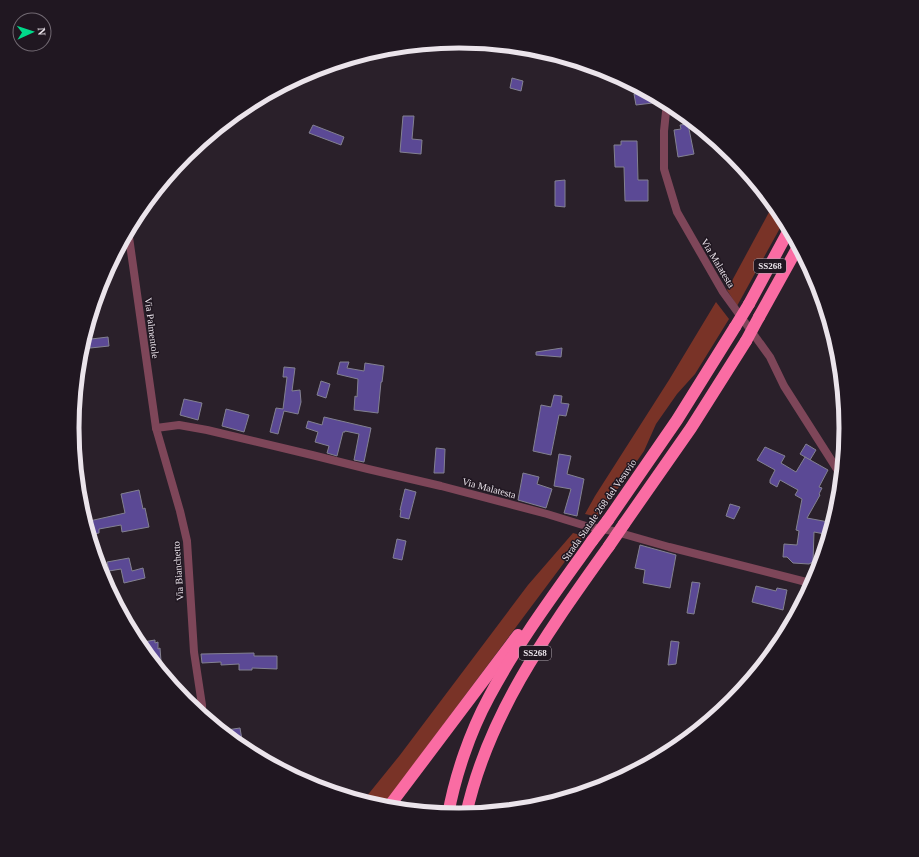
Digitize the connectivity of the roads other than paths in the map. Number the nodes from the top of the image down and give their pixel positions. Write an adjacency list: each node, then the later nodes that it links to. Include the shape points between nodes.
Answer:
1 (666, 109): 6 (street, Via Malatesta, via 664,169 677,212 723,292 770,357 784,386)
2 (787, 234): 8 (highway, Strada Statale 268 del Vesuvio / SS268, bridge, via 749,304 678,420)
3 (129, 239): 5 (street, Via Palmentole)
4 (796, 251): 10 (highway, SS268, bridge, via 746,341 691,428 554,624 521,677 491,737)
5 (156, 428): 7 (street, Via Malatesta, via 179,425 230,435 441,486); 9 (street, Via Bianchetto, via 186,541 192,631)
6 (838, 470)
7 (807, 582)
8 (550, 600): 11 (highway, via 507,649); 13 (highway, Strada Statale 268 del Vesuvio / SS268, via 488,698 461,766)
9 (202, 709)
10 (479, 770): 12 (highway); 14 (highway, SS268)
11 (391, 803)
12 (475, 808)
13 (450, 809)
14 (468, 809)

